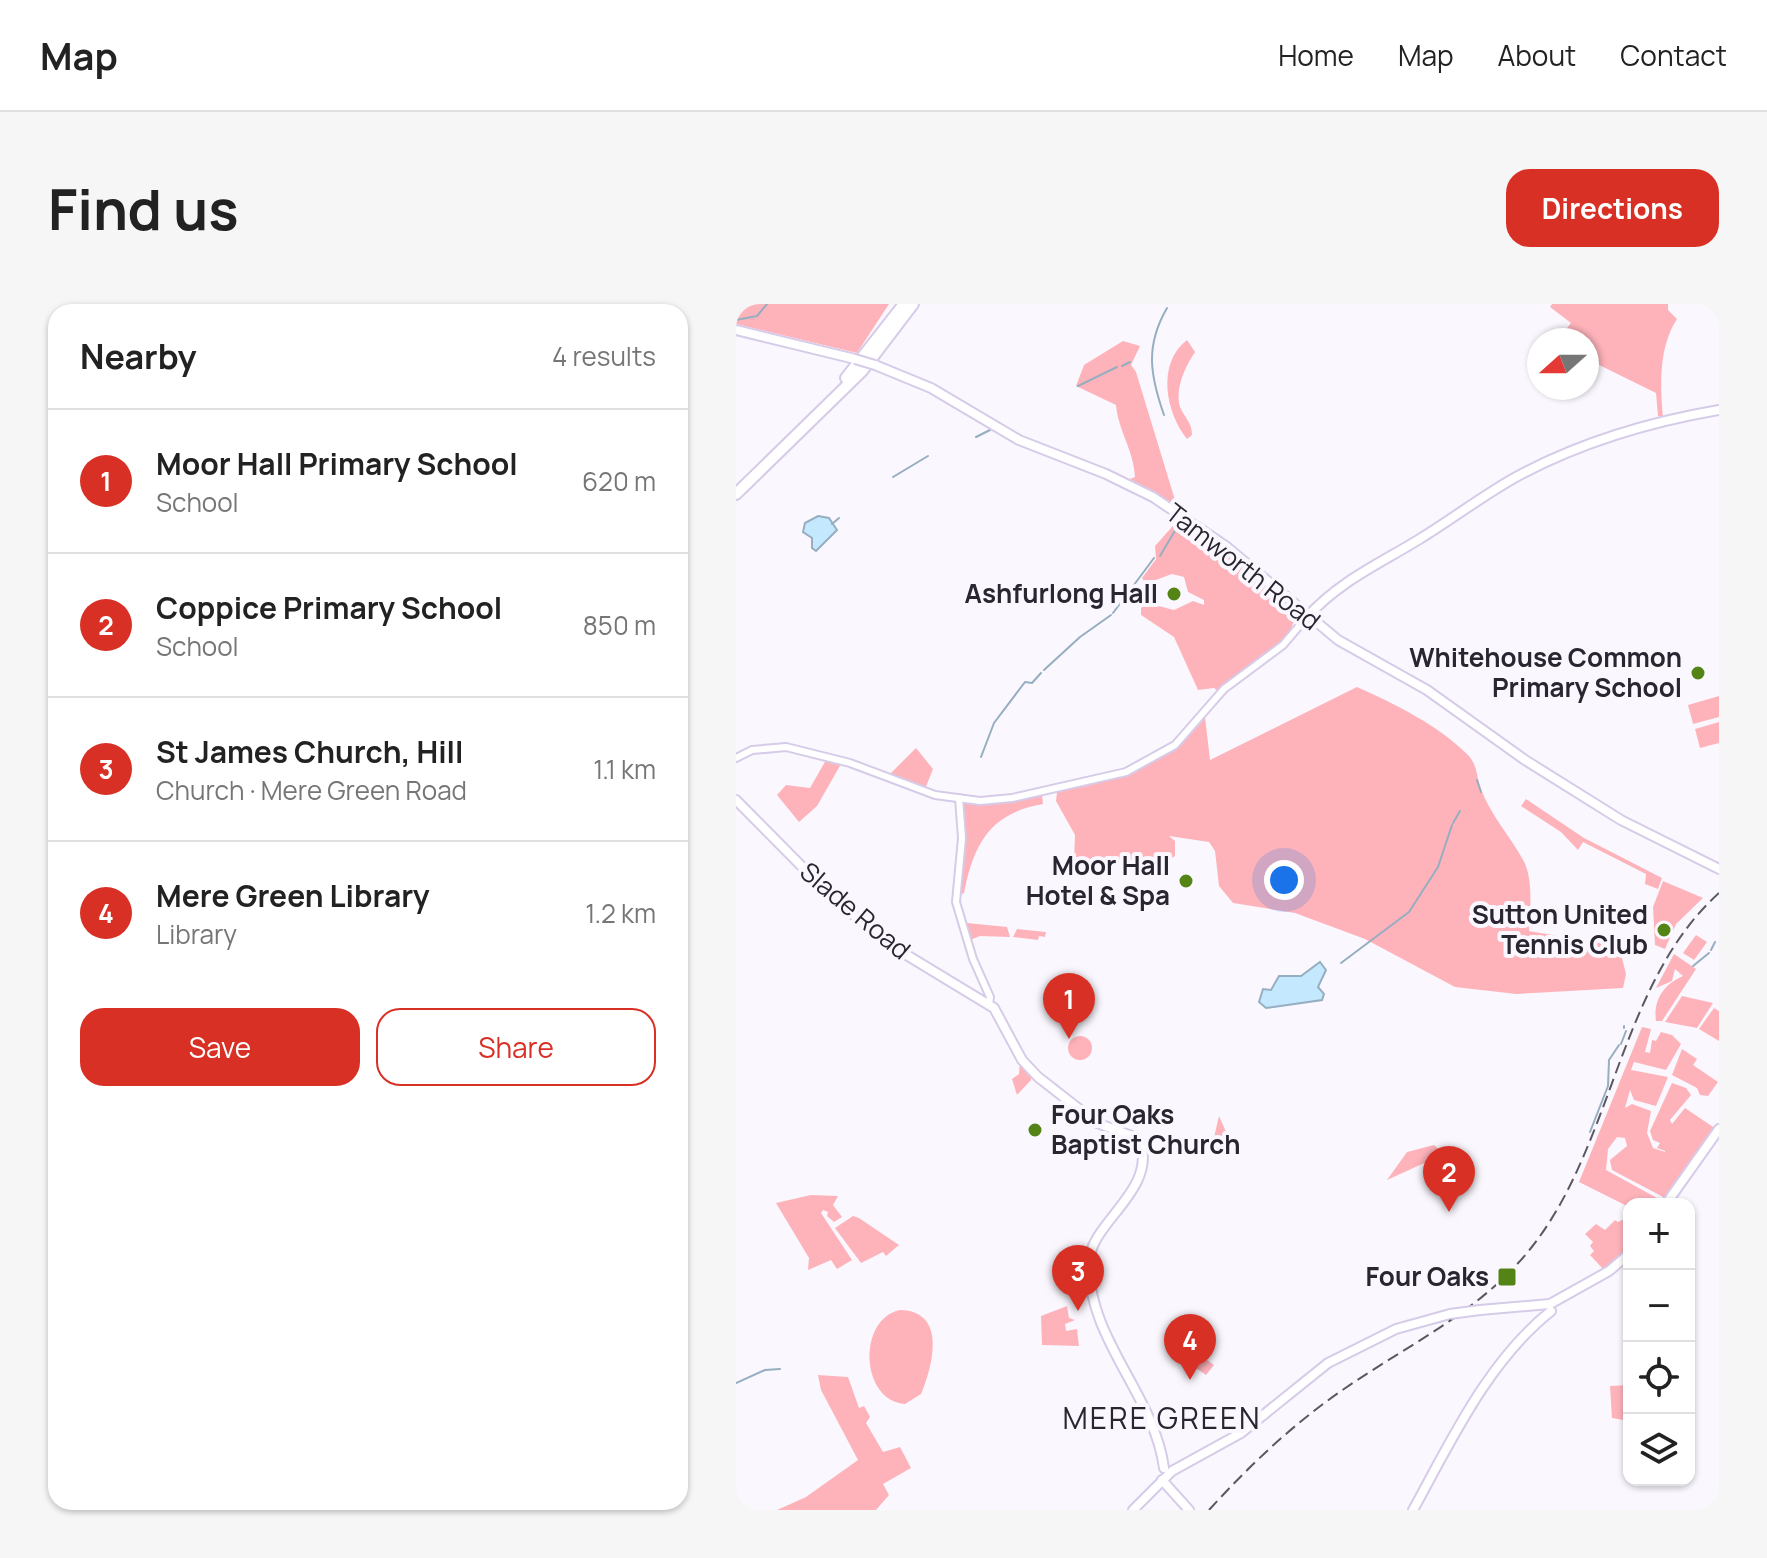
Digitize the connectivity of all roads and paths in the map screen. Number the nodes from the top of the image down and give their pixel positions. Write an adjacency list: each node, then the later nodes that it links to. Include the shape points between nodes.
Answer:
1 (904, 304): 5 (highway, via 850,374)
2 (913, 304): 6 (highway, via 842,393)
3 (736, 330): 7 (main road, Tamworth Road, bridge, via 875,365 931,388 1019,440 1150,495 1227,547)
4 (1719, 410): 7 (main road, via 1670,418 1584,446 1517,477 1349,578)
5 (736, 486)
6 (736, 494)
7 (1307, 617): 9 (street, via 1276,650 1224,689 1184,737 1146,764 1012,798); 11 (main road, Tamworth Road, via 1427,690 1609,813)
8 (736, 758): 9 (street, via 752,750 786,747)
9 (959, 798): 12 (street, via 957,907)
10 (736, 800): 12 (main road, Slade Road, via 839,903 905,954)
11 (1719, 869)
12 (989, 1004): 17 (main road, via 1038,1077 1097,1123 1141,1144 1143,1157 1134,1187 1095,1244 1089,1265 1099,1322 1149,1420)
13 (1719, 1129): 14 (main road)
14 (1670, 1198)
15 (1623, 1259): 16 (main road)
16 (1545, 1309): 17 (main road, bridge, via 1450,1314 1396,1329 1340,1356 1241,1433); 20 (main road, via 1500,1363)
17 (1166, 1475): 18 (main road); 19 (main road)
18 (1133, 1510)
19 (1189, 1510)
20 (1413, 1510)

